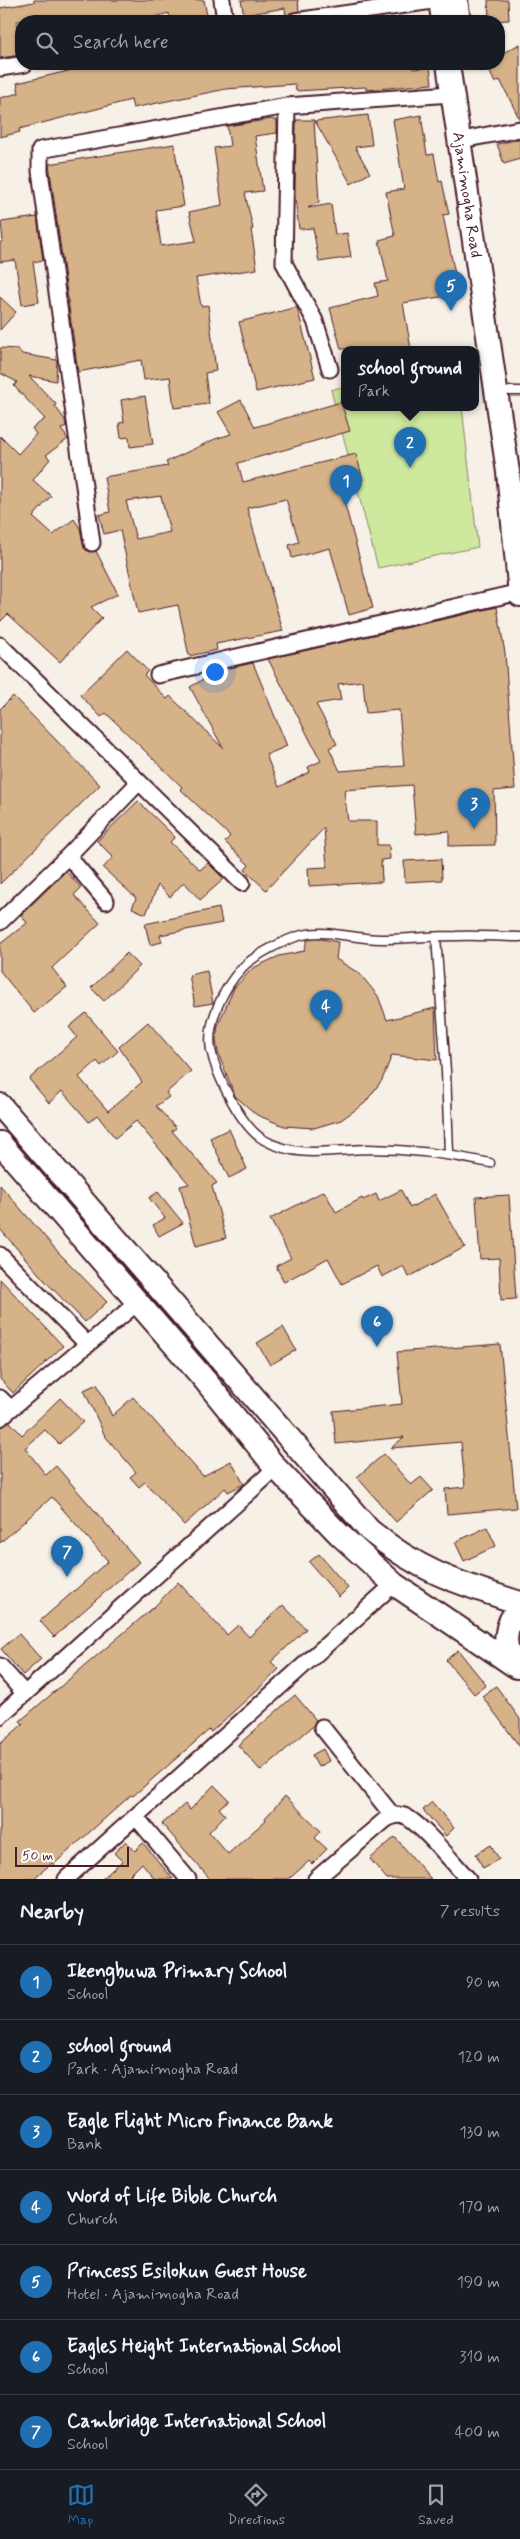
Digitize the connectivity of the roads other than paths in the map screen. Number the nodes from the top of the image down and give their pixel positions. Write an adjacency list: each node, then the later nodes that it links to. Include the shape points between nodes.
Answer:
1 (222, 0): 4 (street)
2 (440, 0): 5 (street); 6 (main road)
3 (456, 0): 7 (main road)
4 (224, 15)
5 (336, 15)
6 (442, 15)
7 (458, 15)
8 (15, 66): 9 (street)
9 (0, 68)
10 (449, 70): 12 (main road, Ajamimogha Road)
11 (465, 70): 15 (main road, Ajamimogha Road)
12 (452, 94): 13 (street); 20 (main road, Ajamimogha Road, via 508,472)
13 (286, 106): 16 (street, via 284,262 315,321); 19 (street, via 40,150 40,171)
14 (520, 129): 15 (street)
15 (472, 138): 17 (main road, Ajamimogha Road)
16 (330, 369)
17 (515, 391): 18 (main road, Ajamimogha Road)
18 (520, 459)
19 (92, 543)
20 (520, 593): 22 (street)
21 (0, 645): 23 (street)
22 (158, 675)
23 (139, 782): 24 (street); 25 (street)
24 (68, 856): 26 (street); 27 (street)
25 (242, 883)
26 (106, 901)
27 (0, 922)
28 (436, 937): 29 (lane); 32 (lane, via 446,1071); 32 (lane, via 379,939 320,932 300,936 268,950 243,967 224,994 213,1022 211,1048 220,1080 238,1112 262,1139 292,1152 367,1149)
29 (520, 937)
30 (0, 1105): 41 (main road, via 369,1530 395,1552 423,1568)
31 (0, 1143): 35 (main road)
32 (448, 1153): 33 (lane)
33 (490, 1163)
34 (0, 1254): 36 (street)
35 (138, 1302): 36 (street); 39 (main road)
36 (88, 1345): 38 (street)
37 (0, 1398): 38 (street)
38 (5, 1414)
39 (276, 1468): 40 (main road, via 339,1534); 44 (street)
40 (394, 1584): 43 (main road); 48 (street)
41 (520, 1604): 43 (main road, via 506,1633 507,1650)
42 (0, 1666): 44 (street)
43 (518, 1668)
44 (25, 1694): 45 (street)
45 (0, 1716)
46 (322, 1727): 47 (street)
47 (393, 1816): 51 (street); 52 (street, via 403,1816 417,1825)
48 (136, 1817): 49 (street); 50 (street)
49 (66, 1879)
50 (188, 1879)
51 (316, 1879)
52 (468, 1879)

